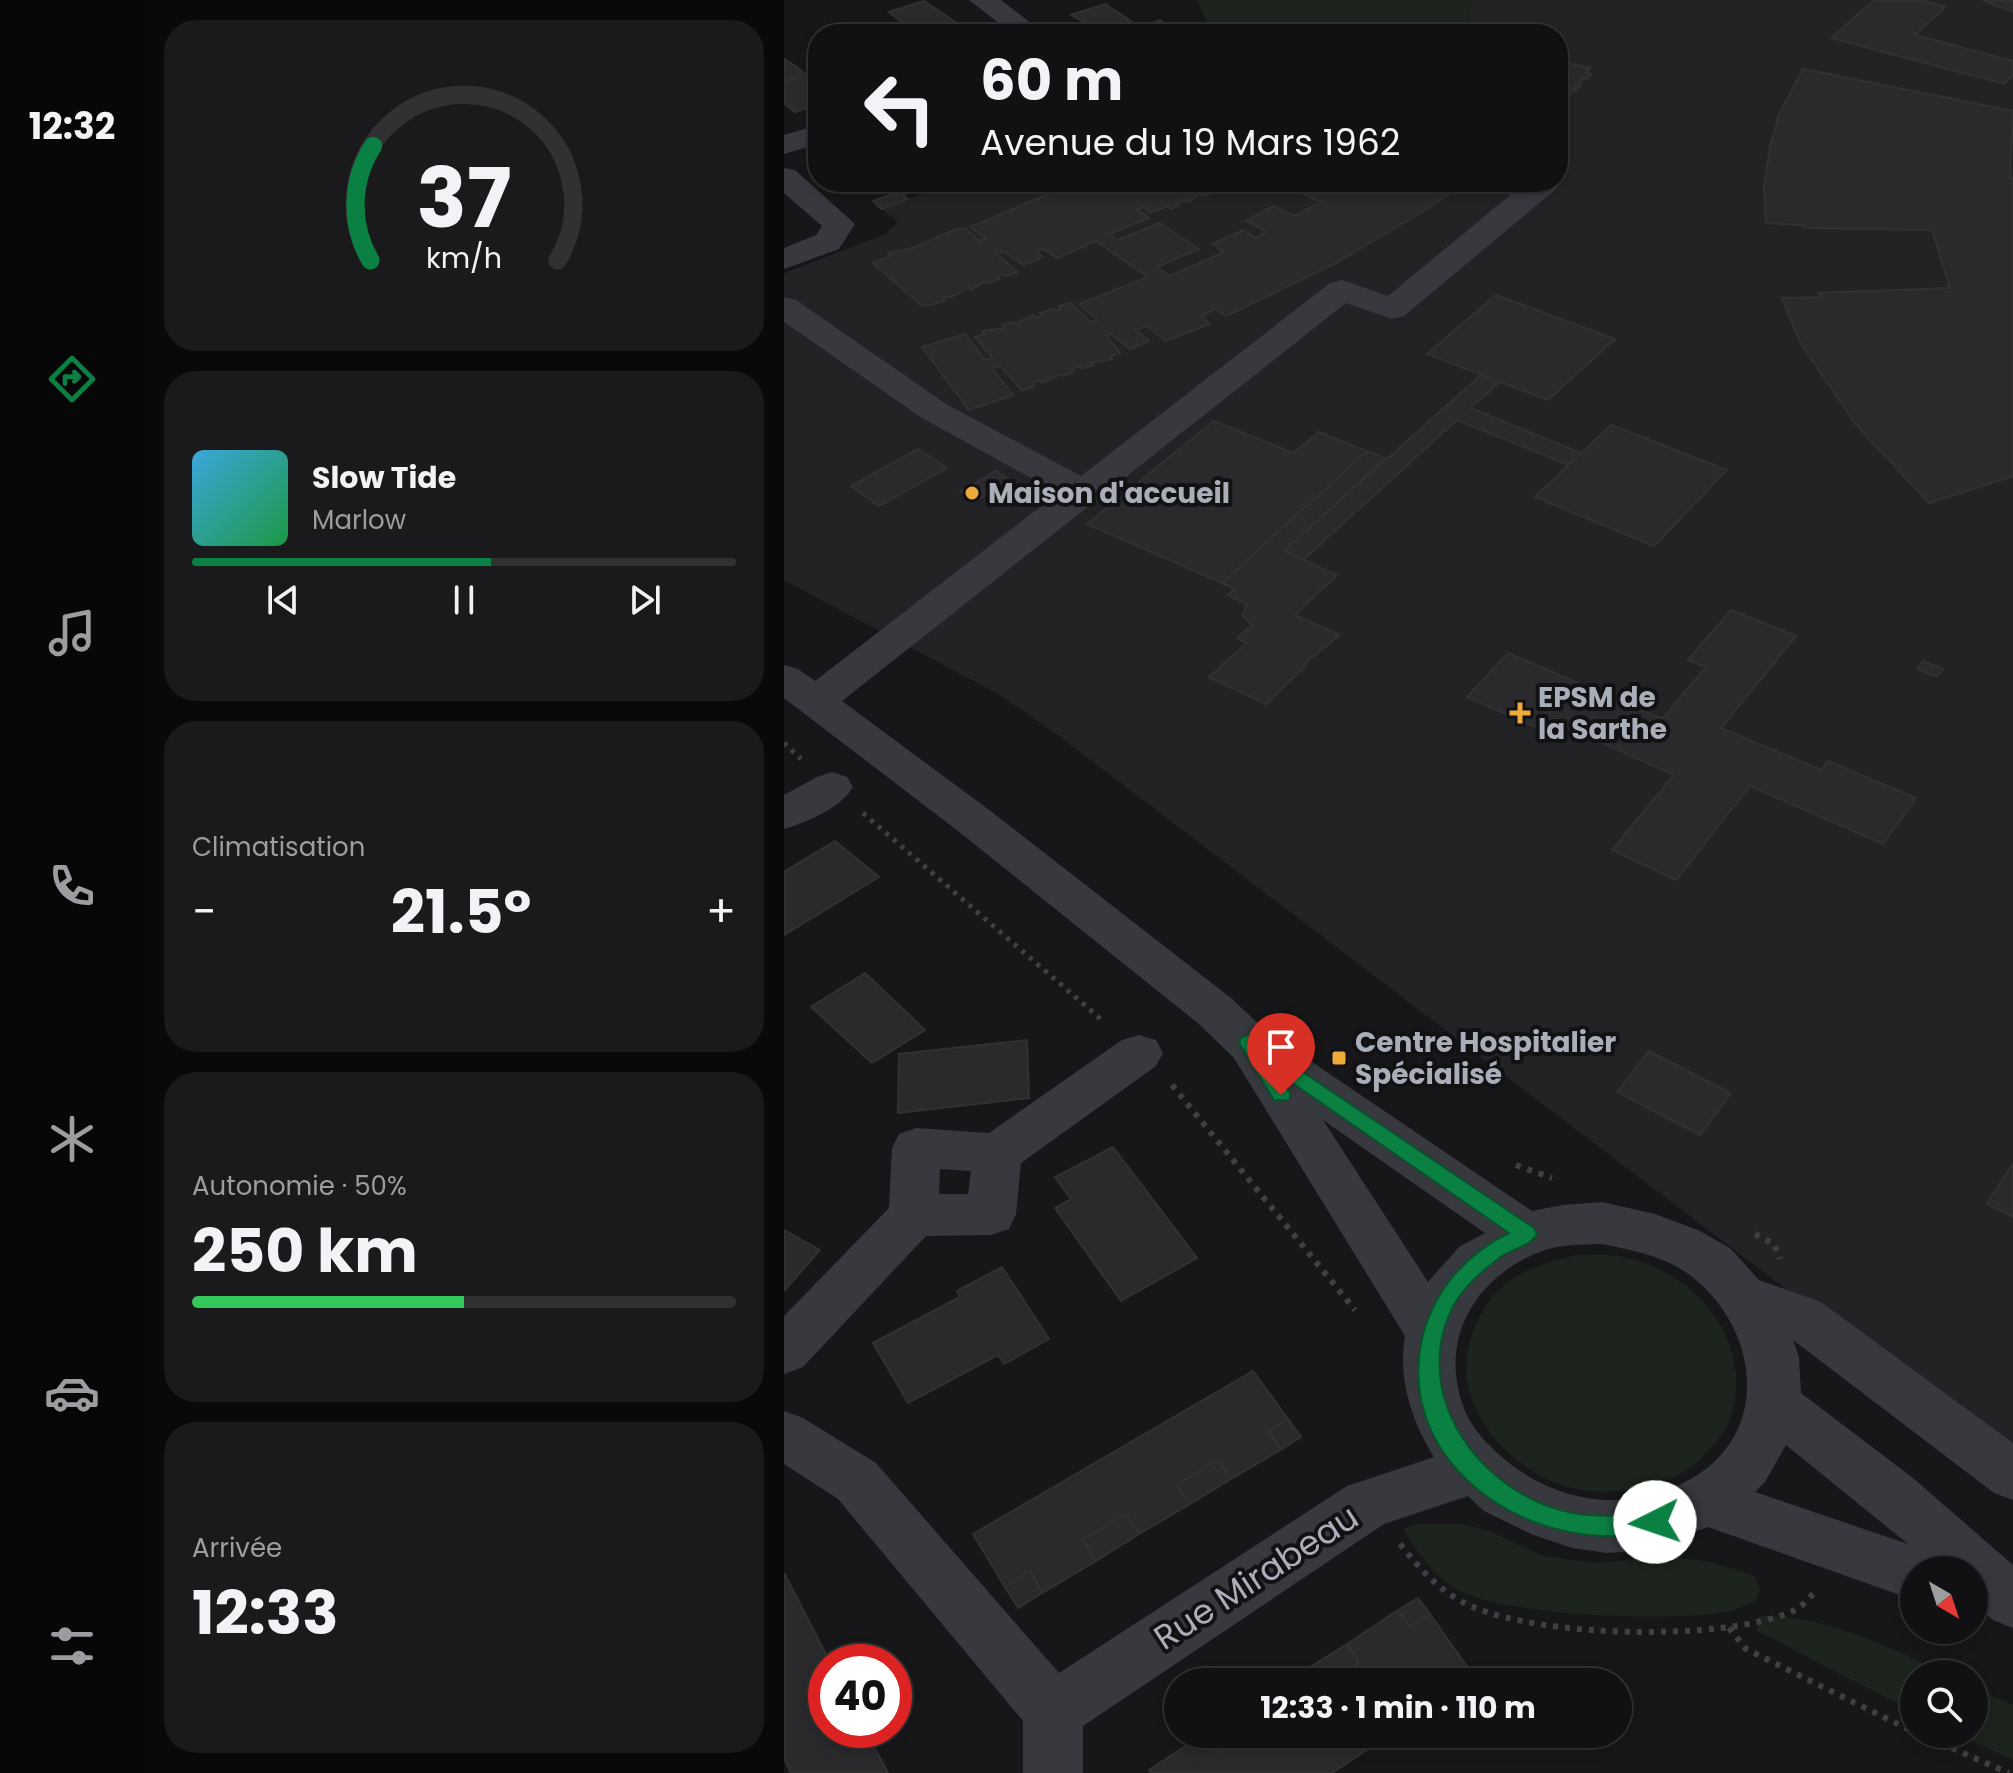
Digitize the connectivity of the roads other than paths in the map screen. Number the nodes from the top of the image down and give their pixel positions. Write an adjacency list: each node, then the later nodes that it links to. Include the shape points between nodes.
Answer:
1 (983, 0): 2 (street)
2 (1017, 24)
3 (808, 137): 4 (street)
4 (784, 145)
5 (784, 177): 7 (street, via 839,224 828,242)
6 (1533, 192): 9 (street, via 1392,309 1342,290)
7 (784, 259)
8 (784, 307): 9 (street, via 934,411)
9 (1083, 492): 10 (street)
10 (799, 690): 13 (street, via 973,820 1215,1011)
11 (832, 787): 12 (street)
12 (784, 814)
13 (1248, 1043): 17 (street); 19 (street)
14 (1139, 1053): 15 (street)
15 (997, 1153): 16 (street, via 991,1214); 16 (street, via 916,1148)
16 (914, 1215): 20 (street)
17 (1526, 1234): 18 (street, via 1602,1223 1658,1234 1707,1259); 19 (street, via 1465,1274)
18 (1747, 1298): 21 (street, via 1772,1351); 24 (street, via 1803,1318)
19 (1432, 1333): 23 (street, via 1429,1386 1437,1414)
20 (784, 1351)
21 (1774, 1404): 25 (street, via 1765,1436 1744,1470); 28 (street, via 1893,1496)
22 (784, 1435): 30 (street, via 857,1481)
23 (1472, 1470): 25 (street, via 1522,1507 1573,1524 1637,1526 1672,1519); 30 (street, Rue Mirabeau, via 1367,1504)
24 (2013, 1475)
25 (1708, 1502): 26 (street)
26 (1900, 1568)
27 (1988, 1599): 29 (street)
28 (2013, 1601)
29 (2013, 1608)
30 (1053, 1711): 31 (street)
31 (1053, 1773)

